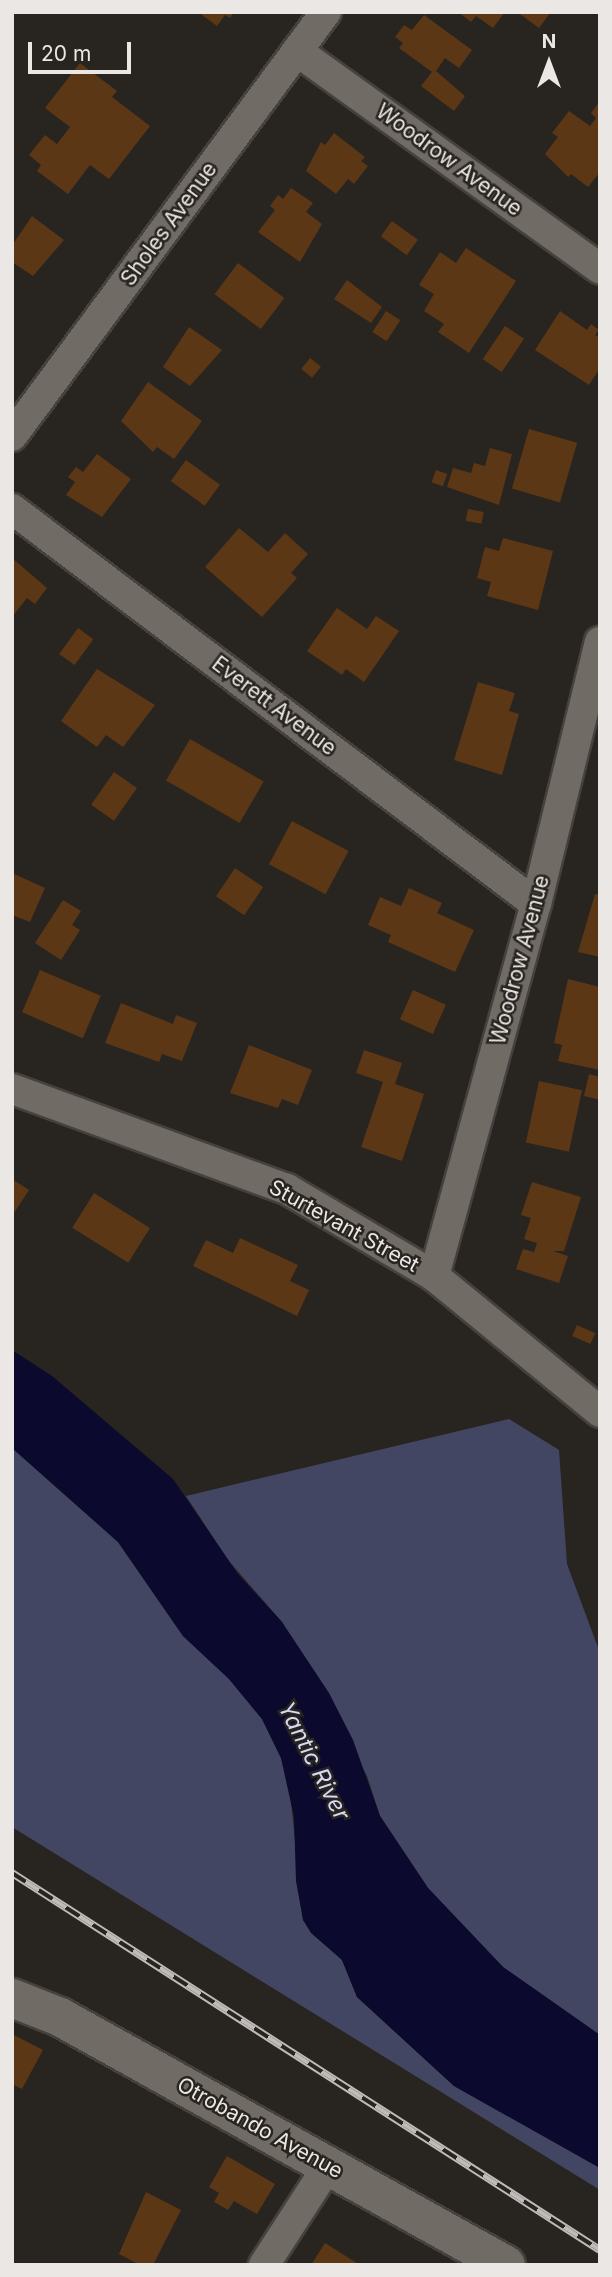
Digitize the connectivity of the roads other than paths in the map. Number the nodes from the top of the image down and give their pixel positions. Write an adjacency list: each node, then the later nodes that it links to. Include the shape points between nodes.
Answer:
1 (326, 12): 2 (street, Sholes Avenue)
2 (298, 51): 3 (street, Woodrow Avenue); 4 (street, Sholes Avenue)
3 (600, 269)
4 (12, 436)
5 (12, 509): 7 (street, Everett Avenue)
6 (600, 642): 7 (street, Woodrow Avenue)
7 (536, 904): 9 (street, Woodrow Avenue)
8 (12, 1089): 9 (street, Sturtevant Street, via 287,1189)
9 (434, 1276): 10 (street, Sturtevant Street)
10 (600, 1412)
11 (12, 1998): 12 (street, Otrobando Avenue, via 60,2017)
12 (328, 2166): 13 (street); 14 (street, Otrobando Avenue)
13 (264, 2265)
14 (506, 2265)

